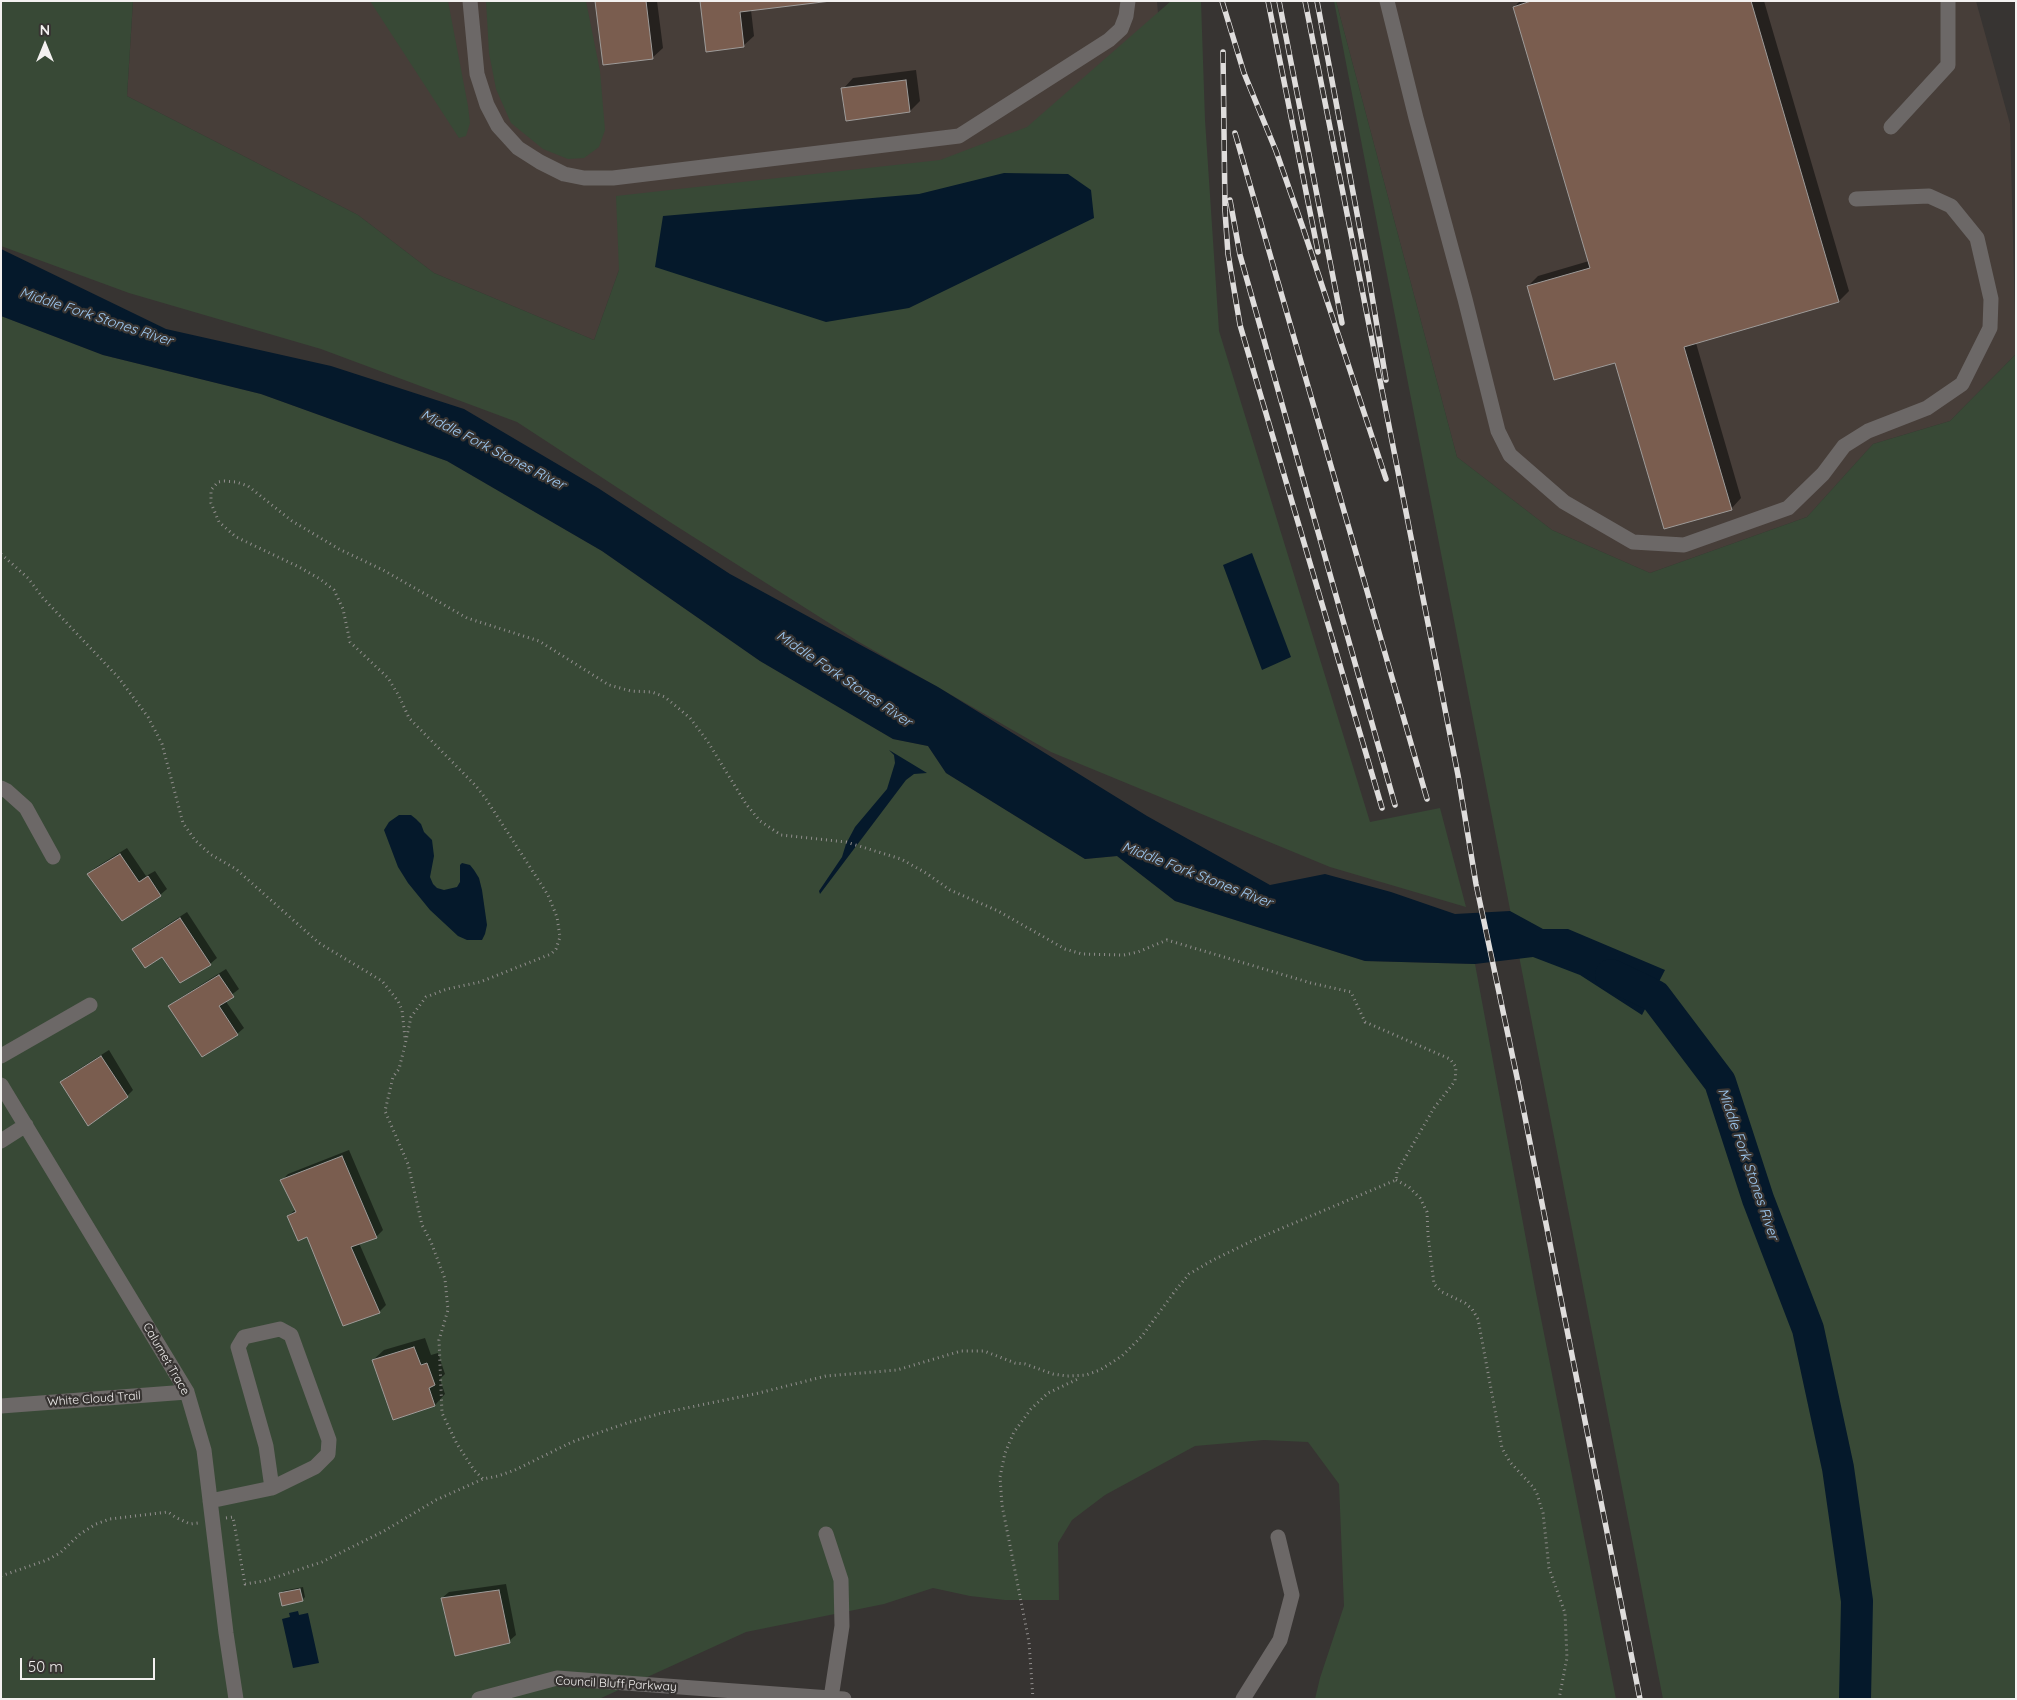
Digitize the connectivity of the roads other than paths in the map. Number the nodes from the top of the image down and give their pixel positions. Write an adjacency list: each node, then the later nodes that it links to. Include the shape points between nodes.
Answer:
1 (470, 1): 2 (street, via 477,74 498,126 518,148 564,174 613,178 959,136 1109,40 1120,29)
2 (1128, 1)
3 (1387, 1): 6 (street, via 1498,431 1510,455 1564,502 1634,542 1684,545 1788,508 1844,446 1868,431 1927,408 1962,384 1990,328 1991,299 1977,238 1951,206 1929,196)
4 (1948, 1): 5 (street, via 1948,65)
5 (1891, 127)
6 (1856, 200)
7 (3, 791): 8 (street, via 26,808)
8 (53, 856)
9 (90, 1005): 10 (street)
10 (1, 1056)
11 (1, 1084): 12 (street, Calumet Trace)
12 (26, 1125): 13 (street); 14 (street, Calumet Trace)
13 (1, 1141)
14 (187, 1392): 15 (street, White Cloud Trail); 17 (street, Calumet Trace, via 204,1450)
15 (1, 1406)
16 (272, 1488): 16 (street, via 315,1467 328,1454 329,1440 291,1335 280,1329 244,1337 238,1347 266,1446); 17 (street)
17 (210, 1501): 21 (street, Calumet Trace)
18 (826, 1534): 20 (street, via 841,1580 842,1626)
19 (1278, 1536): 23 (street, via 1292,1595 1280,1640)
20 (837, 1698): 22 (street, Council Bluff Parkway, via 557,1678)
21 (236, 1699)
22 (479, 1699)
23 (1243, 1699)

